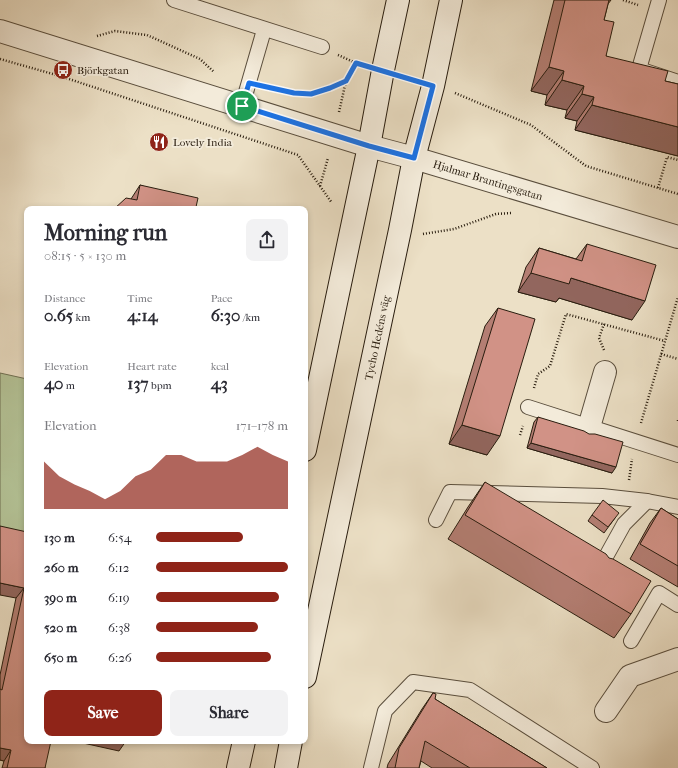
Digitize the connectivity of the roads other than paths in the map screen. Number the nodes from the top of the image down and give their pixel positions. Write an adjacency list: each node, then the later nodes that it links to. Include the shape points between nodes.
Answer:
1 (174, 0): 5 (lane)
2 (398, 0): 10 (main road)
3 (451, 0): 11 (main road, Tycho Hedéns väg, via 433,86)
4 (659, 0): 8 (lane, via 639,69)
5 (264, 30): 7 (lane); 9 (lane)
6 (0, 31): 9 (main road, Hjalmar Brantingsgatan)
7 (322, 47)
8 (678, 82)
9 (242, 106): 10 (main road, Hjalmar Brantingsgatan)
10 (369, 146): 11 (main road, Hjalmar Brantingsgatan); 16 (main road)
11 (414, 158): 12 (main road, Hjalmar Brantingsgatan); 25 (main road, Tycho Hedéns väg)
12 (678, 237)
13 (605, 372): 15 (main road)
14 (528, 407): 15 (lane)
15 (589, 427): 17 (lane)
16 (308, 436)
17 (678, 455)
18 (648, 501): 19 (lane); 20 (lane, via 602,496 450,492); 21 (lane, via 624,524)
19 (678, 507)
20 (436, 520)
21 (596, 575)
22 (678, 605): 23 (lane, via 659,593)
23 (630, 641)
24 (678, 659): 26 (main road, via 630,676)
25 (308, 663)
26 (606, 711)
27 (243, 744): 29 (main road)
28 (291, 744): 30 (main road)
29 (238, 768)
30 (286, 768)
31 (371, 768): 32 (lane, via 385,711 413,682 470,690)
32 (592, 768)

